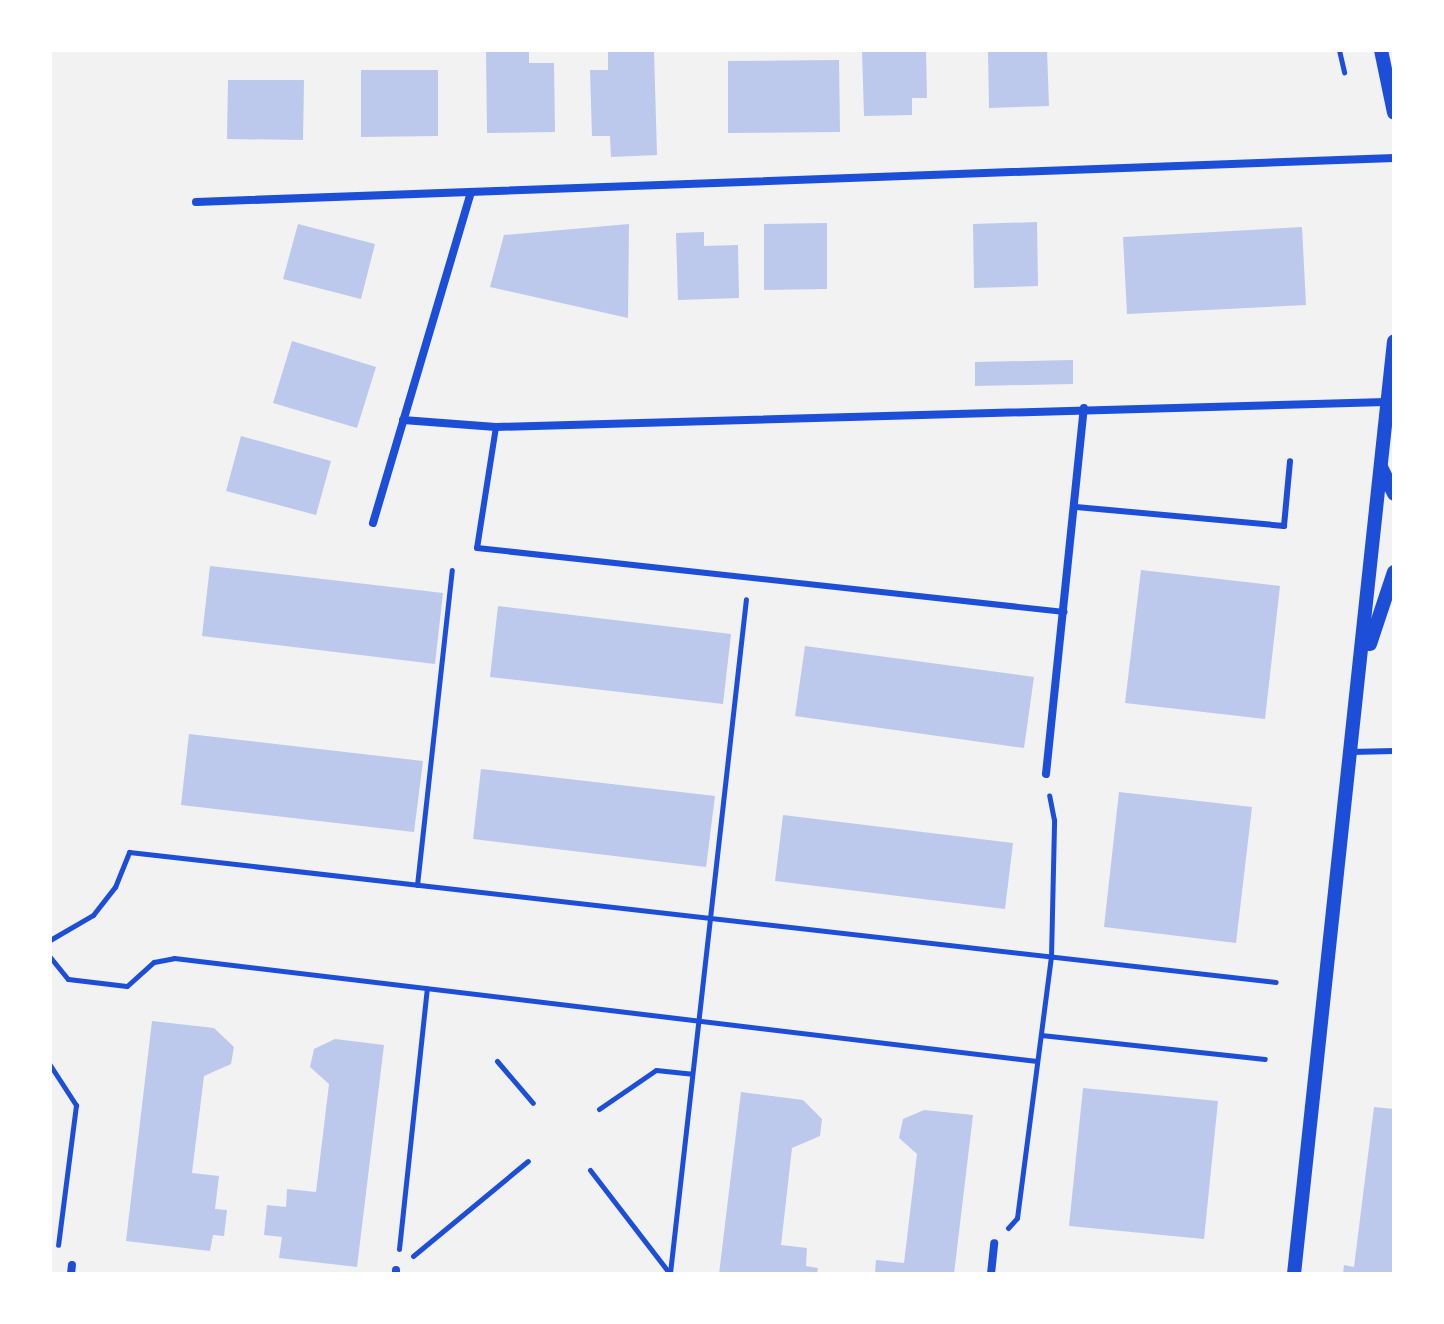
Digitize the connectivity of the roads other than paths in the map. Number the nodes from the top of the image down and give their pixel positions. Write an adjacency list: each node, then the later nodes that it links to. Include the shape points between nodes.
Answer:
1 (1381, 50): 2 (street)
2 (1394, 113)
3 (1394, 158): 4 (street)
4 (471, 192): 5 (street); 9 (street)
5 (196, 202)
6 (1394, 341): 7 (street)
7 (1386, 402): 8 (street); 11 (street)
8 (1084, 408): 10 (street); 14 (street)
9 (403, 420): 10 (street); 15 (street)
10 (496, 427): 17 (lane, via 477,548)
11 (1379, 459): 13 (street); 18 (street)
12 (1290, 461): 14 (lane, via 1284,526)
13 (1394, 494)
14 (1076, 507): 17 (street)
15 (373, 523)
16 (1394, 572): 18 (street)
17 (1065, 612): 21 (street)
18 (1361, 675): 20 (street)
19 (1394, 751): 20 (lane)
20 (1351, 752): 24 (street)
21 (1046, 774)
22 (994, 1243): 23 (street)
23 (991, 1274)
24 (1294, 1274)

